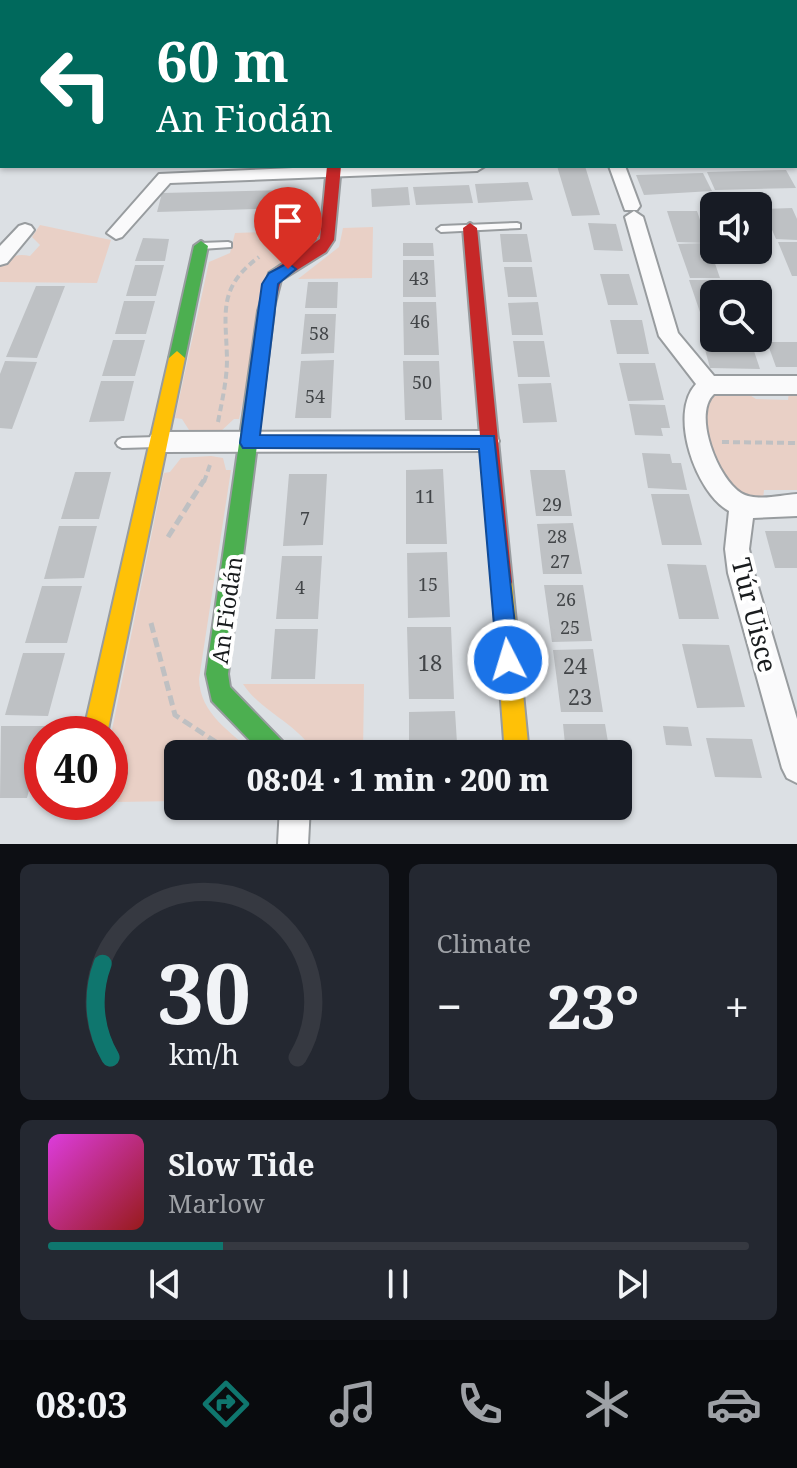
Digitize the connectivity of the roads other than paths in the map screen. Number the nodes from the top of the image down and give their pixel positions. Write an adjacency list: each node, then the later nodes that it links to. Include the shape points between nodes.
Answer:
1 (371, 168): 3 (street)
2 (618, 168): 11 (street, via 669,336)
3 (334, 169): 4 (street); 16 (street, An Fiodán, via 327,240 270,284)
4 (249, 170): 8 (street, via 165,178)
5 (517, 226): 6 (lane)
6 (470, 228): 7 (lane); 13 (street)
7 (441, 229)
8 (116, 233)
9 (228, 245): 10 (lane)
10 (201, 246): 14 (street)
11 (709, 385): 12 (street); 18 (street, via 696,401 696,426 713,478)
12 (797, 385)
13 (488, 441): 16 (street); 21 (street)
14 (159, 442): 15 (lane); 16 (street); 19 (street)
15 (122, 443)
16 (249, 443): 20 (street, An Fiodán, via 217,674 220,693)
17 (797, 505): 18 (street)
18 (742, 506): 22 (street, Túr Uisce, via 737,549 741,573)
19 (99, 716)
20 (265, 740)
21 (516, 740)
22 (797, 768)
23 (294, 820): 24 (street)
24 (293, 844)

